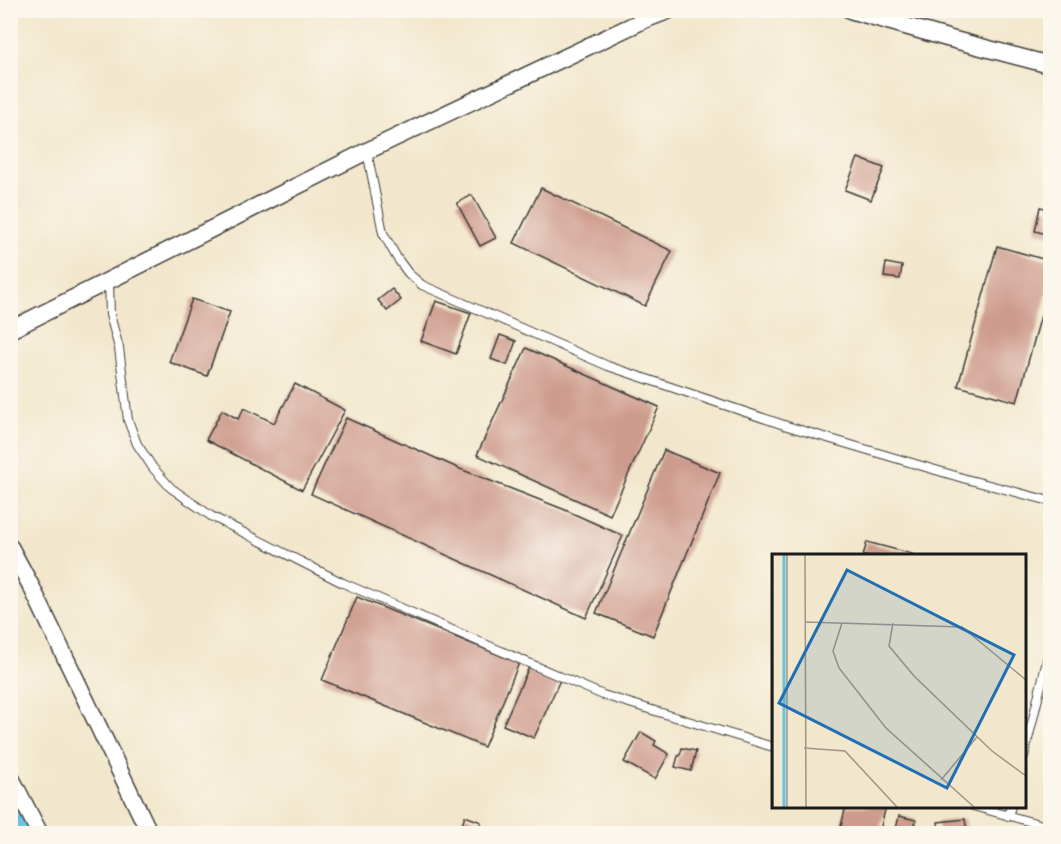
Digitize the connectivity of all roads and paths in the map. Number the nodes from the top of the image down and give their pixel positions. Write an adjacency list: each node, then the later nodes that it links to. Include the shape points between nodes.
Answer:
1 (670, 10): 4 (street)
2 (850, 10): 3 (street)
3 (1050, 65)
4 (367, 151): 5 (street); 7 (lane, via 383,233 408,273 422,285 608,366 787,426)
5 (109, 282): 6 (street); 10 (lane, via 110,315 119,348 128,420 137,444 171,488 211,516 342,583 603,695)
6 (10, 330)
7 (1050, 501)
8 (10, 547): 18 (street)
9 (1050, 648): 11 (lane)
10 (772, 747)
11 (1025, 748)
12 (10, 776): 17 (street)
13 (977, 808): 15 (lane)
14 (1011, 808): 15 (lane)
15 (1008, 816): 16 (lane)
16 (1050, 827)
17 (40, 834)
18 (150, 834)

